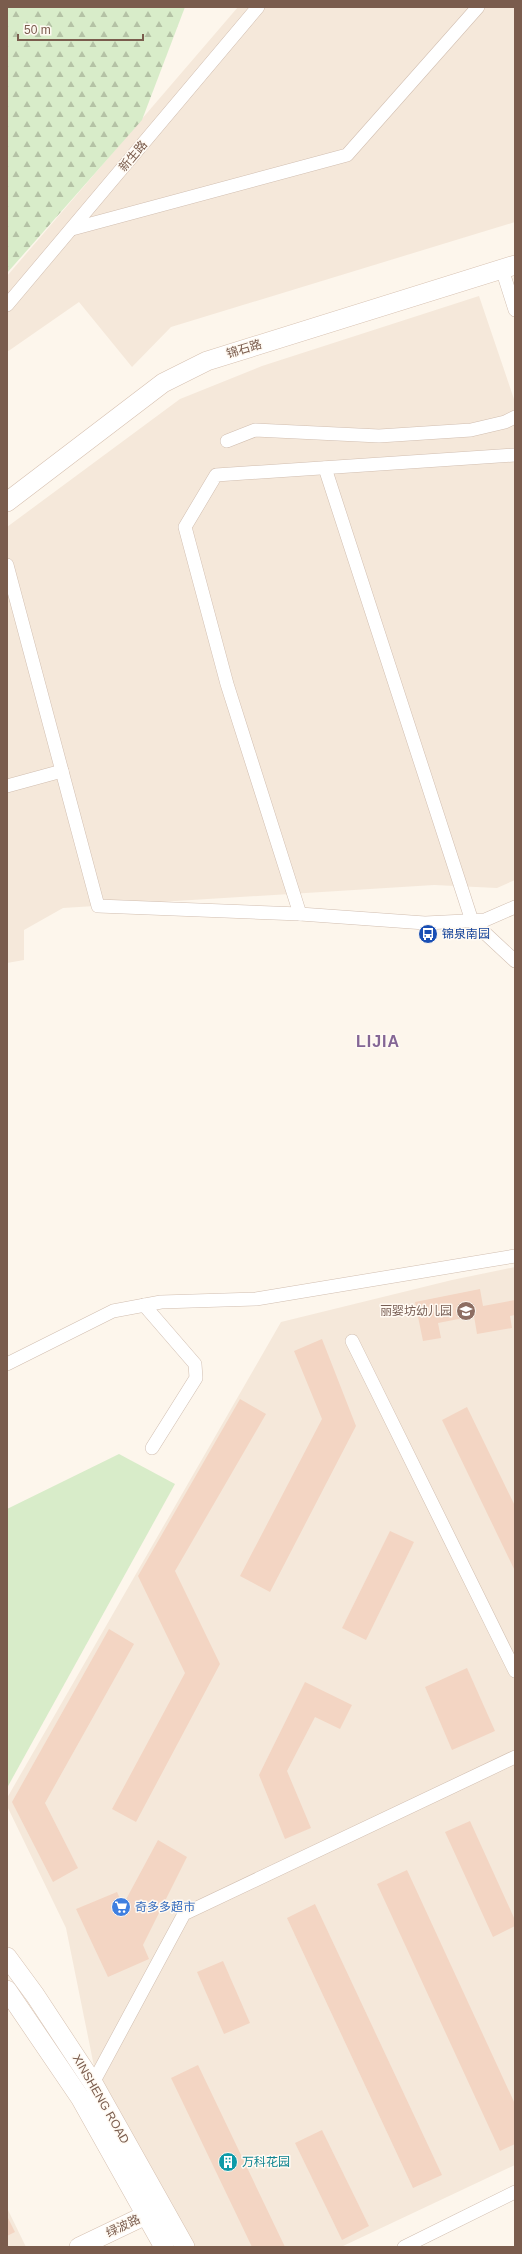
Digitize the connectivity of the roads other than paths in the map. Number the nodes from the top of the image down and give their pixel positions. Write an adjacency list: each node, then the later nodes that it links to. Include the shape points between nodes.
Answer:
1 (258, 7): 3 (street, 新生路)
2 (478, 7): 3 (street, via 347,155)
3 (72, 229): 5 (street, 新生路)
4 (508, 267): 6 (street); 11 (main road, 锦石路, via 207,361 163,384)
5 (7, 305)
6 (515, 310)
7 (515, 417): 8 (street, via 471,430 379,436 255,430)
8 (227, 441)
9 (515, 455): 10 (street)
10 (326, 468): 16 (street, via 216,475 185,527 227,684); 17 (street)
11 (7, 502)
12 (7, 565): 13 (street)
13 (62, 771): 14 (street); 16 (street, via 98,906)
14 (7, 786)
15 (515, 907): 17 (street, via 486,920)
16 (300, 914): 17 (street, via 425,923)
17 (472, 921): 18 (street)
18 (515, 961)
19 (515, 1256): 20 (street, via 256,1299 161,1302)
20 (144, 1305): 22 (street, via 113,1311); 23 (street, via 195,1364 196,1378)
21 (352, 1341): 24 (street)
22 (7, 1364)
23 (152, 1448)
24 (515, 1671)
25 (515, 1757): 28 (street, via 184,1914)
26 (7, 1957): 28 (main road, XINSHENG ROAD, via 49,2014)
27 (7, 1990): 30 (main road, XINSHENG ROAD, via 81,2099)
28 (93, 2083): 33 (main road, XINSHENG ROAD)
29 (515, 2192): 34 (street)
30 (146, 2215): 31 (main road, 绿波路); 32 (main road, XINSHENG ROAD)
31 (79, 2247)
32 (164, 2247)
33 (185, 2247)
34 (404, 2247)

